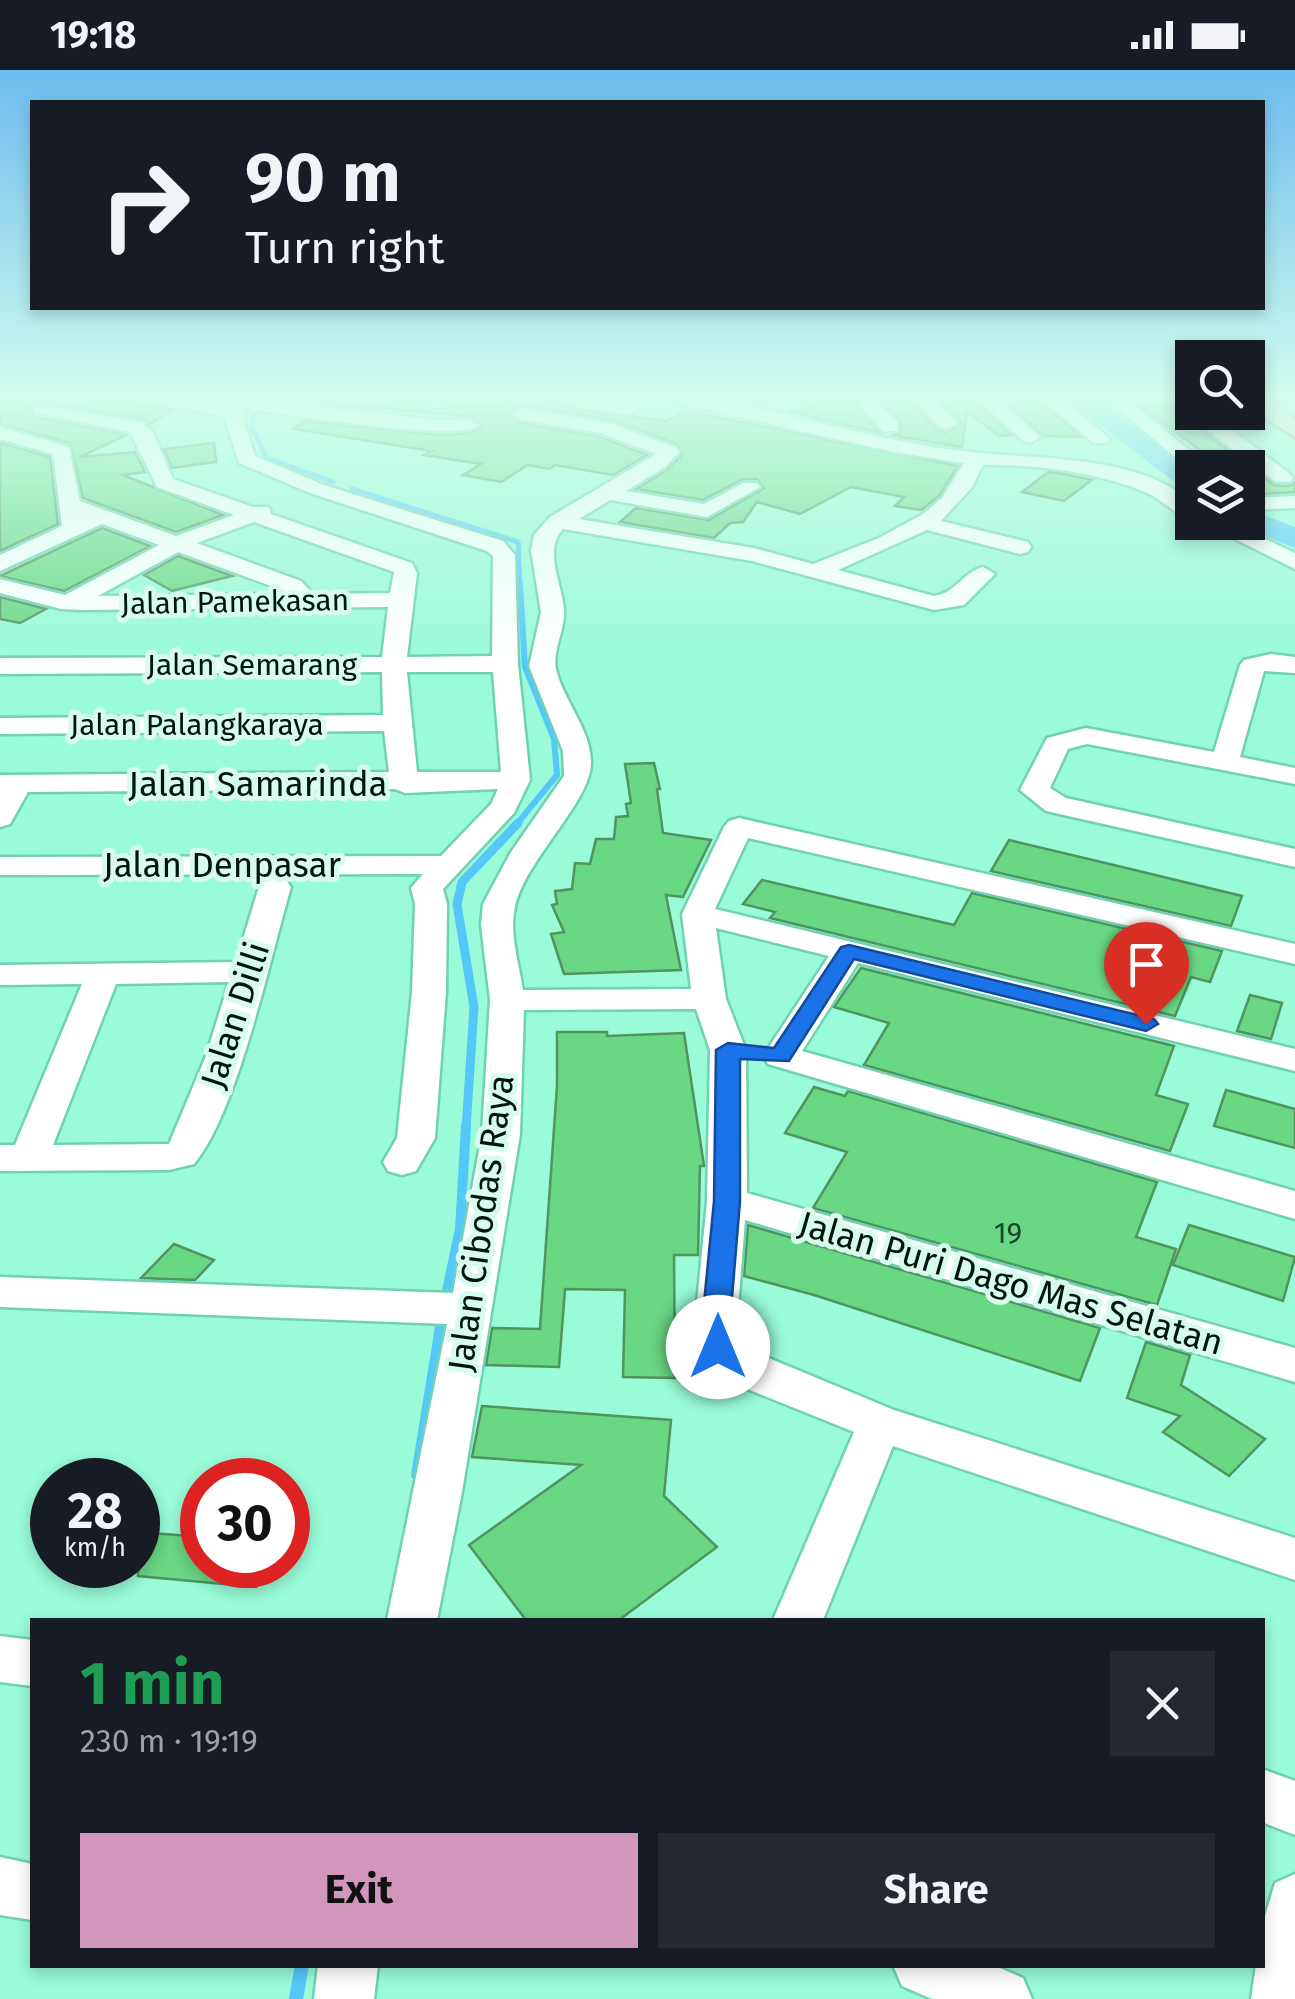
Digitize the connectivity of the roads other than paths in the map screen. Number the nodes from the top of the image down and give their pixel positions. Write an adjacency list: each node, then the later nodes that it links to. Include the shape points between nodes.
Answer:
1 (65, 486): 13 (street)
2 (172, 486): 15 (street)
3 (311, 486): 8 (street)
4 (615, 486): 9 (street)
5 (962, 486): 17 (street)
6 (1145, 486): 10 (street)
7 (750, 487): 9 (street, via 707,512)
8 (318, 489): 15 (street, Jalan Pamekasan); 31 (street, via 499,548)
9 (602, 493): 16 (street)
10 (1175, 500)
11 (1295, 502): 12 (street)
12 (1265, 503)
13 (68, 504): 14 (street); 18 (street)
14 (102, 515): 18 (street); 20 (street)
15 (252, 516): 20 (street, Jalan Pamekasan); 27 (street, via 404,568)
16 (558, 522): 24 (street, via 754,554); 56 (street, Jalan Cibodas Raya, via 542,550 553,612 542,666 577,751 578,776 499,904)
17 (928, 524): 21 (street); 24 (street)
18 (74, 528): 23 (street)
19 (1248, 540): 22 (street)
20 (178, 544): 28 (street, via 293,586); 29 (street, Jalan Pamekasan)
21 (1020, 547)
22 (1295, 562)
23 (0, 564)
24 (815, 571): 25 (street, via 941,604 956,600)
25 (983, 574)
26 (0, 586): 29 (street, Jalan Pamekasan)
27 (400, 600): 28 (street, Jalan Pamekasan); 30 (street)
28 (302, 602): 29 (street, Jalan Pamekasan)
29 (69, 603)
30 (393, 664): 31 (street, Jalan Semarang); 33 (street, Jalan Semarang); 34 (street)
31 (504, 664): 38 (street)
32 (1295, 665): 36 (street, via 1253,665)
33 (0, 666)
34 (394, 723): 35 (street, Jalan Palangkaraya); 40 (street)
35 (0, 726)
36 (1225, 762): 37 (street); 44 (street, via 1073,737 1057,744 1034,790 1056,805)
37 (1295, 776)
38 (516, 780): 40 (street, Jalan Samarinda); 46 (street, via 504,806)
39 (9, 784): 40 (street, Jalan Samarinda); 42 (street)
40 (405, 784)
41 (752, 796): 43 (street)
42 (0, 818)
43 (738, 827): 49 (street); 51 (street)
44 (1295, 858)
45 (0, 866): 46 (street, Jalan Denpasar)
46 (435, 876): 47 (street); 61 (street, via 416,1138)
47 (275, 887): 48 (street); 52 (street, Jalan Dilli)
48 (0, 888)
49 (698, 914): 50 (street); 55 (street)
50 (849, 951): 58 (street); 59 (street)
51 (1295, 954)
52 (249, 972): 54 (street); 60 (street, Jalan Dilli, via 192,1142 181,1155)
53 (0, 975): 54 (street)
54 (104, 975): 60 (street)
55 (708, 999): 56 (street); 57 (street)
56 (507, 1000): 65 (street, Jalan Cibodas Raya, via 501,1134)
57 (728, 1050): 58 (street); 62 (street)
58 (781, 1056): 63 (street)
59 (1295, 1060)
60 (14, 1158)
61 (402, 1162)
62 (727, 1201): 66 (street, Jalan Puri Dago Mas Selatan); 67 (street, via 715,1334 725,1358)
63 (1295, 1204)
64 (0, 1292): 65 (street)
65 (453, 1308): 69 (street, Jalan Cibodas Raya, via 439,1492)
66 (1295, 1364)
67 (880, 1424): 68 (street); 70 (street)
68 (1295, 1560)
69 (412, 1618)
70 (801, 1618)
71 (0, 1658): 72 (street)
72 (30, 1663)
73 (1265, 1796): 74 (street)
74 (1295, 1808)
75 (0, 1886): 76 (street)
76 (30, 1892)
77 (1295, 1904): 80 (street)
78 (348, 1968): 81 (street)
79 (930, 1968): 82 (street)
80 (1287, 1984)
81 (344, 1999)
82 (1002, 1999)

